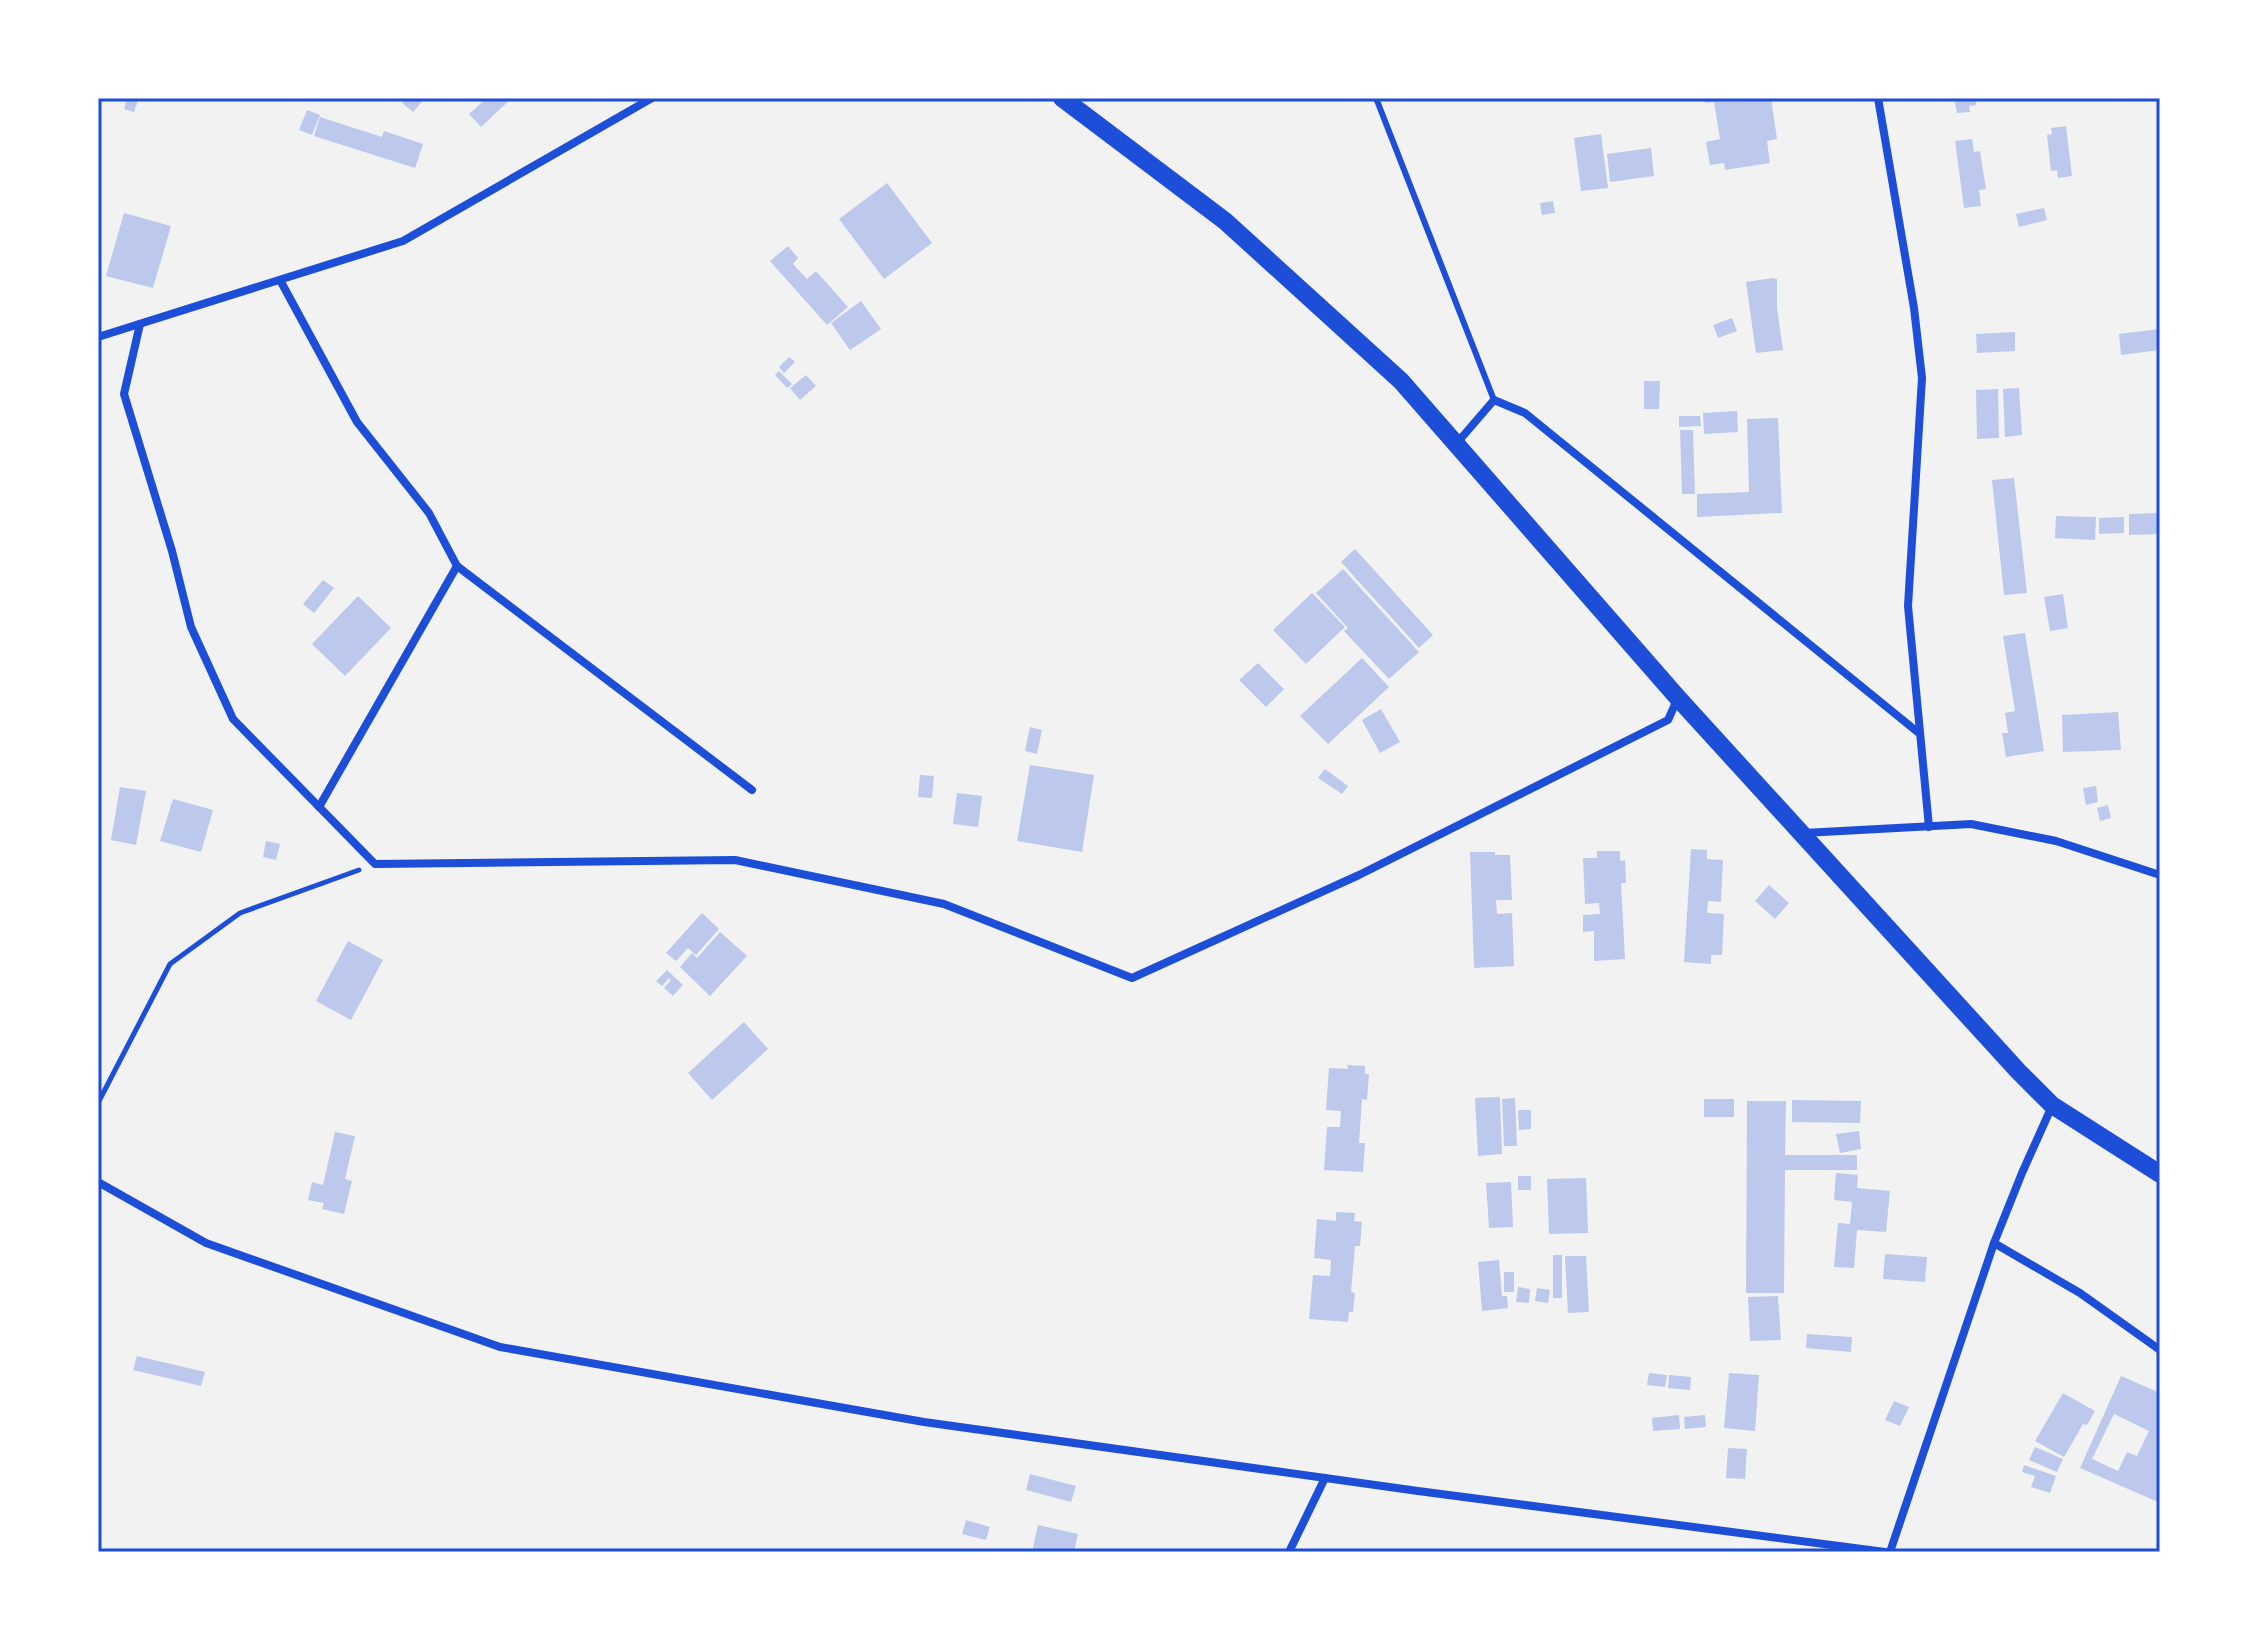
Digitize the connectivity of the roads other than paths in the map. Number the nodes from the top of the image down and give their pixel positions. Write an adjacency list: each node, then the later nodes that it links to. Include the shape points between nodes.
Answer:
1 (652, 98): 5 (street, via 403,241)
2 (1062, 98): 9 (main road, via 1225,221 1401,381)
3 (1376, 98): 8 (lane)
4 (1878, 98): 12 (street, via 1922,378 1908,606)
5 (280, 280): 6 (street); 10 (street, via 357,422 429,513)
6 (140, 324): 7 (street); 14 (street, via 124,394 191,627 233,719)
7 (98, 337)
8 (1494, 400): 9 (street); 12 (street, via 1525,413)
9 (1456, 444): 11 (main road)
10 (457, 566): 13 (street); 14 (street)
11 (1678, 698): 14 (street, via 1668,720 1359,875 1132,978 944,904 735,860 375,864); 16 (main road)
12 (1920, 734): 15 (street)
13 (752, 790)
14 (319, 807)
15 (1929, 827): 16 (street); 17 (street, via 1971,824 2056,841)
16 (1801, 833): 18 (main road)
17 (2160, 875)
18 (2052, 1105): 19 (main road); 21 (street)
19 (2160, 1174)
20 (98, 1182): 23 (street, via 206,1243 500,1347 924,1422)
21 (1994, 1243): 22 (street, via 2080,1293); 25 (street)
22 (2160, 1350)
23 (1325, 1478): 24 (street); 25 (street)
24 (1289, 1552)
25 (1888, 1552)

